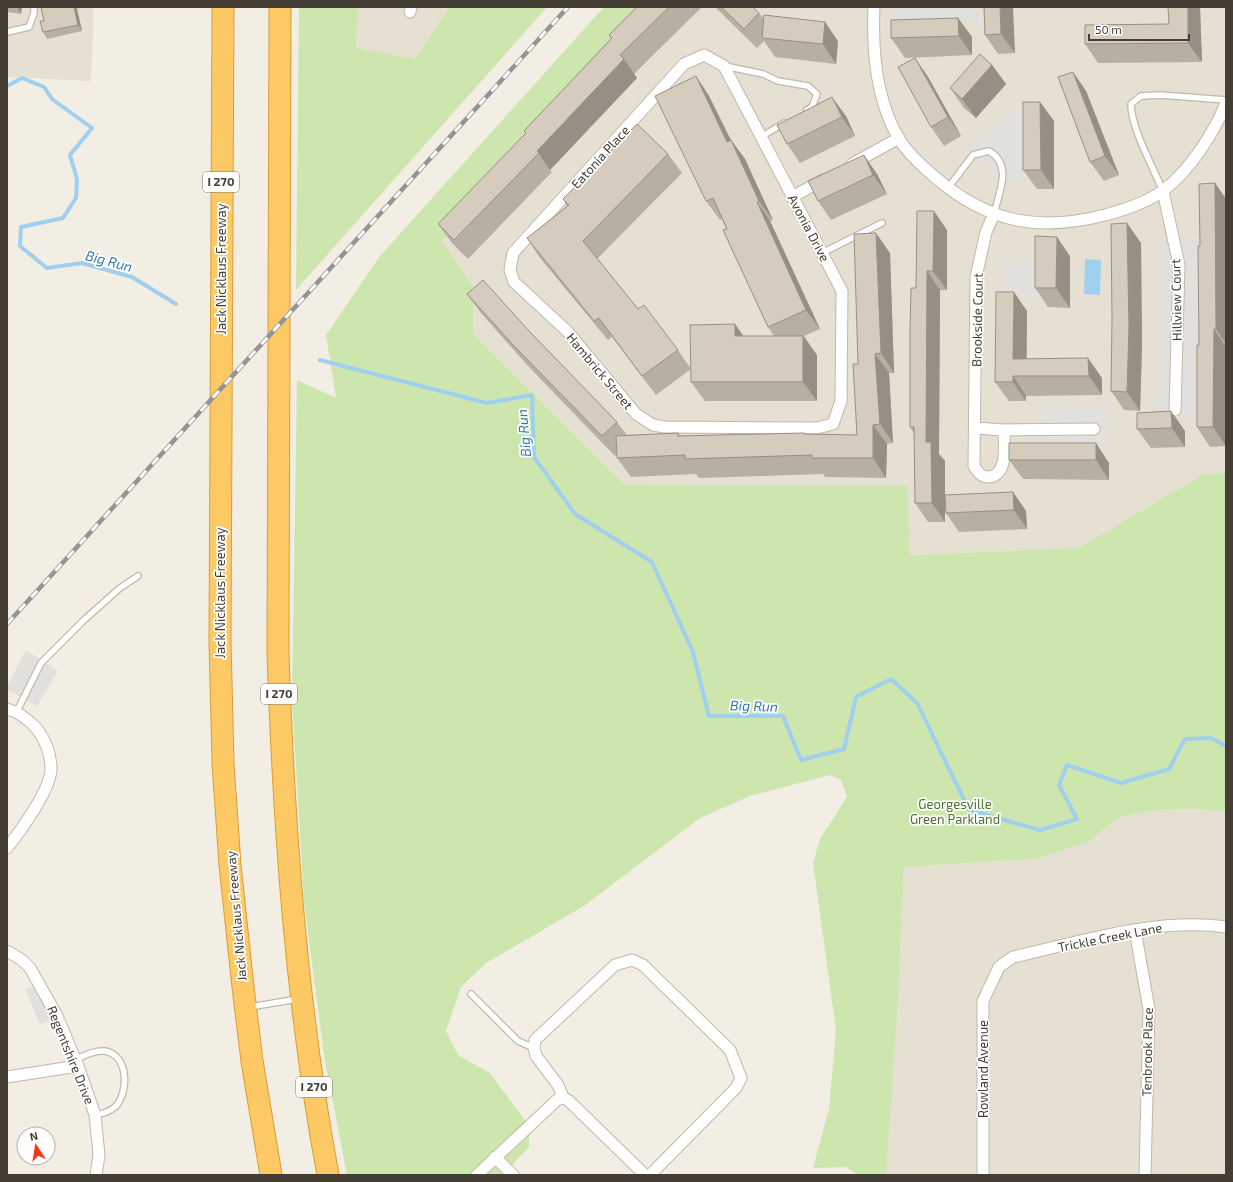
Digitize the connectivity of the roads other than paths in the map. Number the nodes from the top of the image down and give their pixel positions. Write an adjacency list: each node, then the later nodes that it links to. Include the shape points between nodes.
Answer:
1 (34, 7): 5 (lane, via 29,27)
2 (223, 7): 35 (highway, Jack Nicklaus Freeway / I 270, via 220,674 230,864)
3 (280, 7): 34 (highway, I 270, via 278,654 283,776)
4 (874, 7): 11 (street, via 879,90)
5 (7, 32)
6 (724, 66): 8 (lane, via 808,86 817,94 812,107); 10 (street, Avonia Drive); 20 (street, Eatonia Place, via 704,55 684,64 513,253)
7 (1226, 102): 15 (street, via 1209,139 1187,167); 15 (lane, via 1160,95 1141,96 1132,104 1131,112 1136,126)
8 (799, 115)
9 (793, 118): 10 (lane)
10 (760, 137): 16 (street, Avonia Drive)
11 (899, 138): 12 (street); 14 (street, via 910,153)
12 (845, 168)
13 (831, 176): 16 (street)
14 (948, 188): 17 (street, via 972,205); 17 (lane, via 973,155 989,151 997,156 1004,172)
15 (1163, 190): 17 (street, via 1125,210 1088,219 1051,224 1021,221); 21 (street, Hillview Court, via 1179,265)
16 (792, 197): 19 (street, Avonia Drive)
17 (994, 214): 23 (street, Brookside Court, via 986,232 976,276)
18 (882, 223): 19 (lane)
19 (822, 253): 22 (street, Avonia Drive, via 842,291 841,400)
20 (510, 270): 22 (street, Hambrick Street, via 514,282 567,331 636,414 653,425 816,428)
21 (1175, 410)
22 (833, 424)
23 (975, 428): 25 (street); 25 (street, Brookside Court, via 974,466 978,473 985,477 993,477 1003,466)
24 (1094, 429): 25 (street)
25 (1004, 430)
26 (138, 576): 27 (lane, via 96,609 40,663)
27 (12, 710): 28 (street, via 41,735 51,769 47,786 20,833)
28 (7, 848)
29 (1226, 927): 30 (street, Trickle Creek Lane, via 1195,924)
30 (1135, 930): 32 (street, Trickle Creek Lane, via 1013,957); 50 (street, Tenbrook Place, via 1149,1009)
31 (7, 951): 37 (street, Regentshire Drive, via 30,968 57,1016)
32 (999, 968): 49 (street, Rowland Avenue, via 983,1001)
33 (471, 994): 36 (lane, via 518,1041)
34 (302, 999): 35 (lane); 44 (highway, I 270)
35 (245, 1007): 43 (highway, Jack Nicklaus Freeway / I 270)
36 (534, 1048): 39 (street, via 536,1056 558,1085); 48 (street, via 536,1040 615,965 632,960 643,965 730,1050 741,1078 736,1088)
37 (76, 1062): 38 (street); 40 (street, Regentshire Drive); 40 (lane, via 90,1053 106,1051 113,1054 123,1068 125,1086 120,1100 110,1111)
38 (7, 1077)
39 (563, 1097): 41 (street); 47 (street)
40 (95, 1115): 42 (street, Regentshire Drive, via 99,1154)
41 (495, 1157): 45 (street); 46 (street)
42 (96, 1175)
43 (271, 1175)
44 (328, 1175)
45 (477, 1175)
46 (513, 1175)
47 (645, 1175)
48 (650, 1175)
49 (983, 1175)
50 (1145, 1175)

